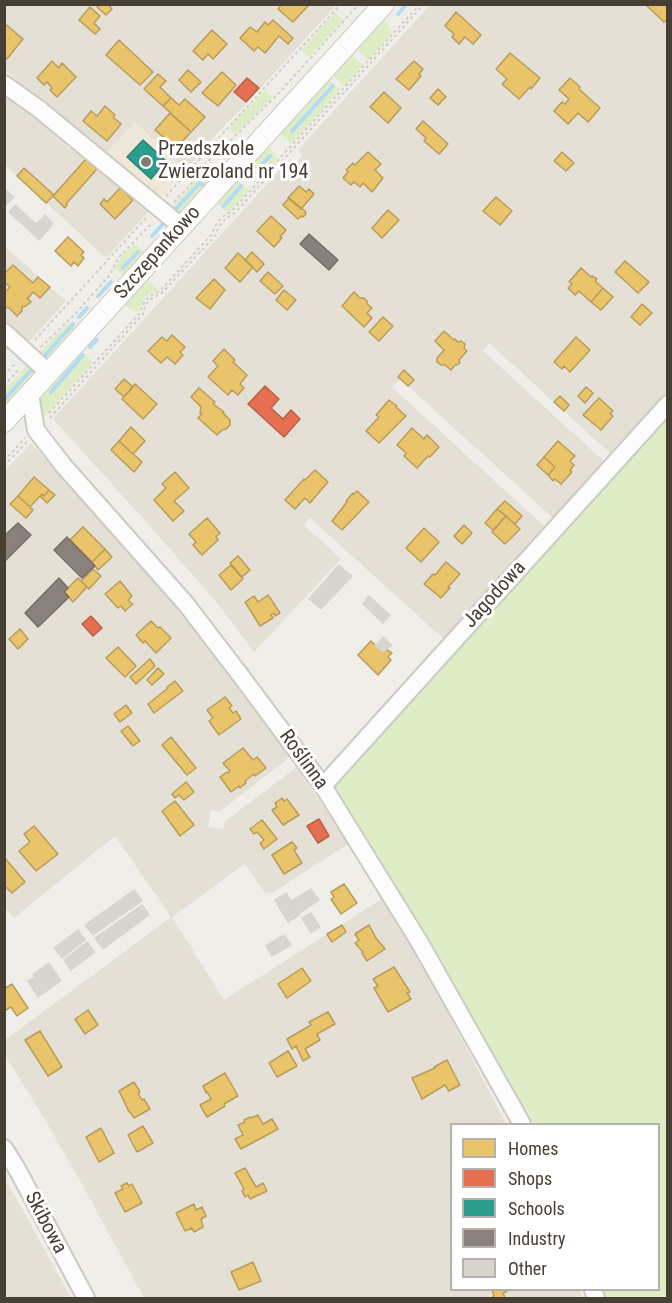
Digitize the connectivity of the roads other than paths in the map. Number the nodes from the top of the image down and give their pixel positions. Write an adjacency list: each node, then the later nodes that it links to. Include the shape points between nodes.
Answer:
1 (384, 4): 3 (street, Szczepankowo)
2 (4, 84): 3 (street)
3 (183, 227): 5 (street, Szczepankowo)
4 (4, 332): 5 (street)
5 (49, 373): 6 (street, Szczepankowo)
6 (30, 394): 8 (street, Szczepankowo); 9 (street, Roślinna)
7 (668, 404): 10 (street, Jagodowa)
8 (6, 420): 9 (street, Roślinna)
9 (36, 430): 10 (street, Roślinna, via 186,604)
10 (323, 786): 11 (street, Roślinna, via 420,943)
11 (521, 1123)
12 (4, 1148): 13 (street, Skibowa)
13 (86, 1299)

